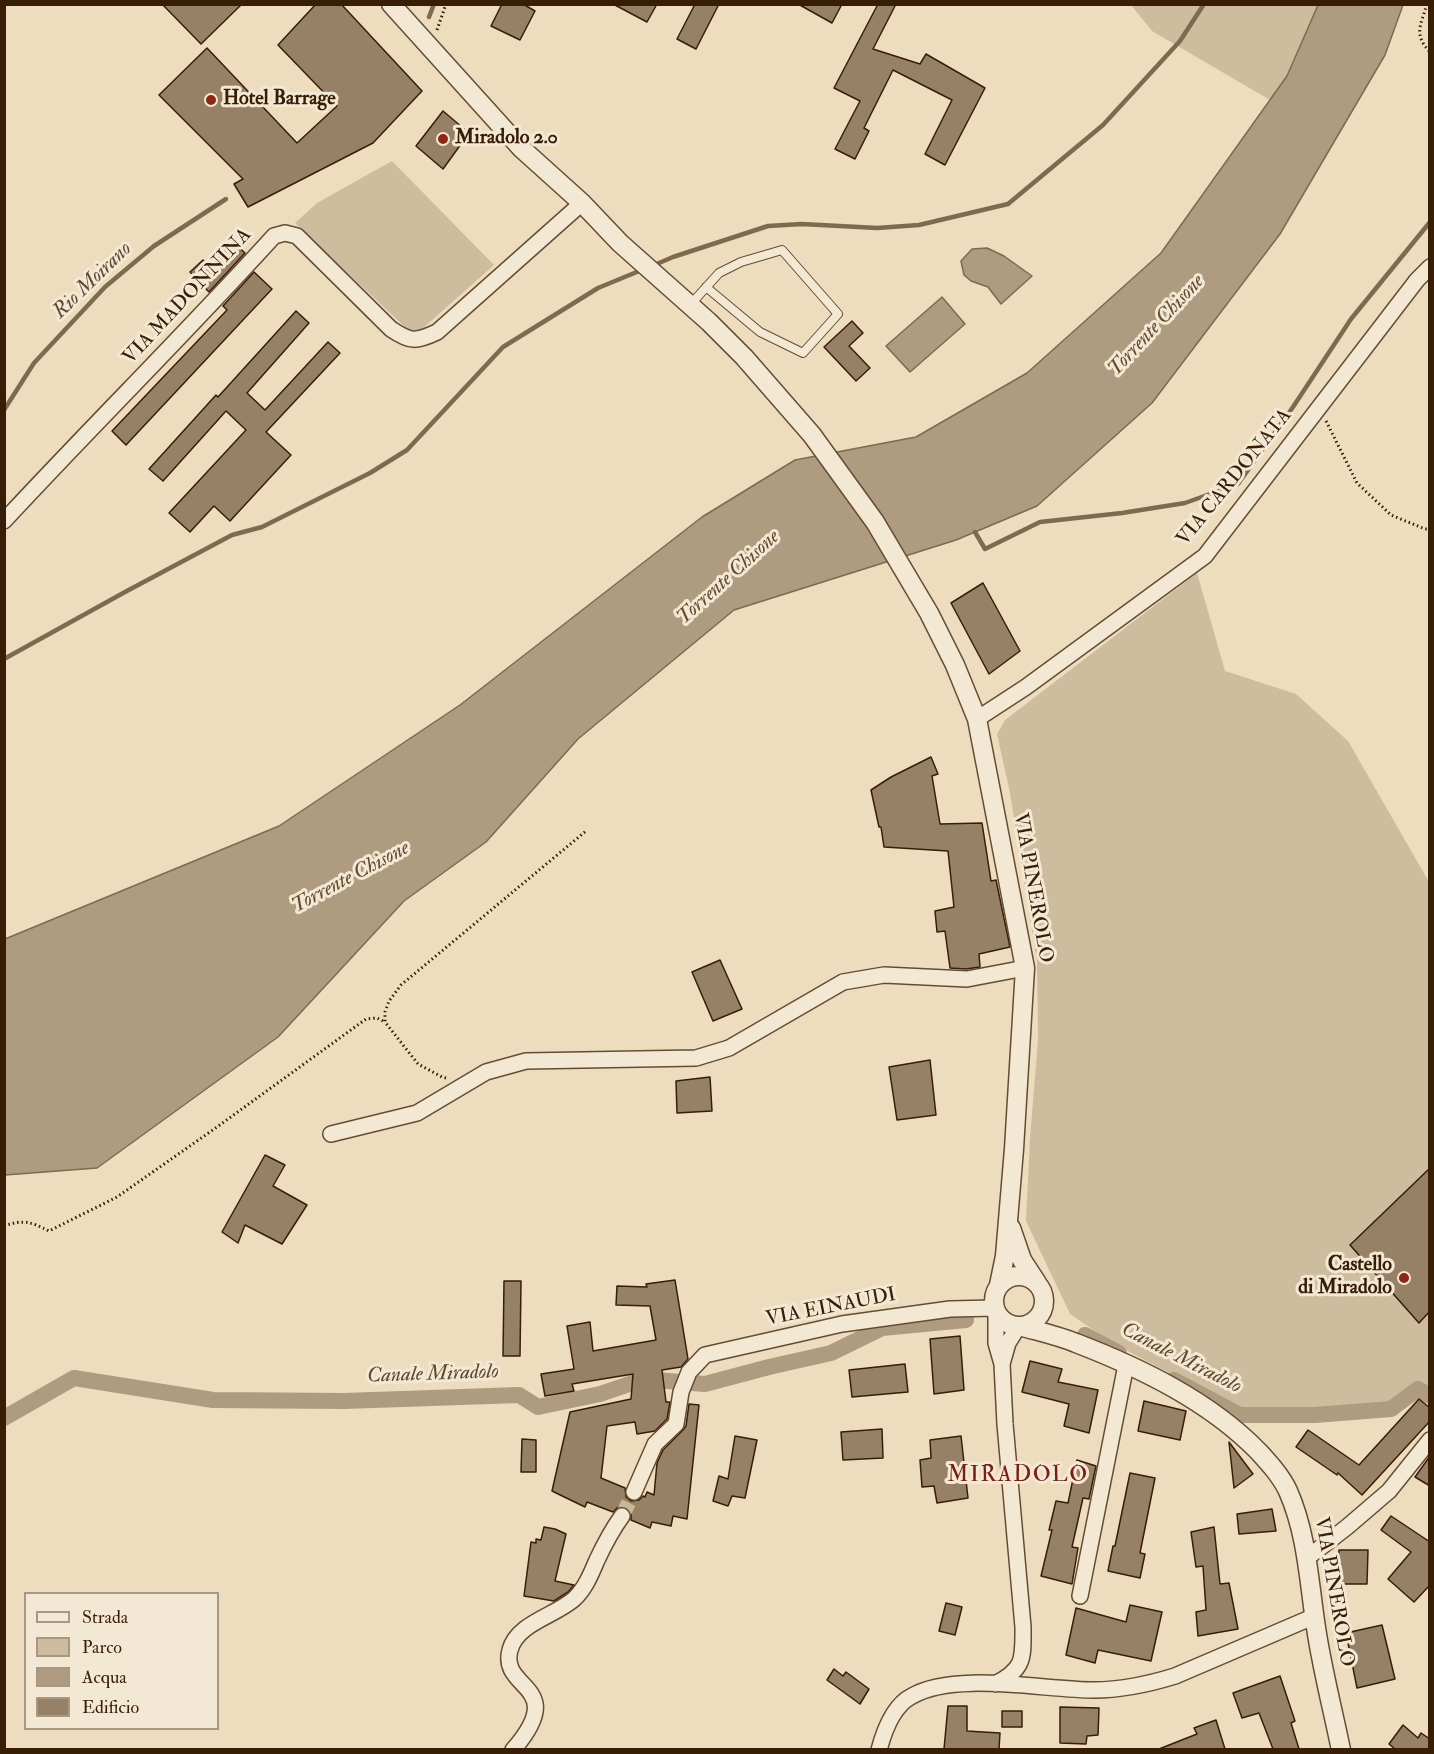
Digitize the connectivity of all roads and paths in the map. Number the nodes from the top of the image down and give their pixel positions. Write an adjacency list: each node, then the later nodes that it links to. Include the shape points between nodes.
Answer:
1 (391, 4): 4 (street, VIA PINEROLO)
2 (446, 4): 4 (path)
3 (1427, 4): 5 (path, via 1418,31)
4 (431, 49): 6 (street, VIA PINEROLO, via 521,148)
5 (1430, 52)
6 (582, 203): 9 (street, VIA PINEROLO); 11 (street, VIA MADONNINA, via 437,332 421,340 404,338 391,329 297,236 274,236)
7 (1430, 267): 10 (street, VIA CARDONATA)
8 (706, 287): 8 (lane, via 719,273 741,262 782,250 838,314 803,353 760,332); 9 (lane)
9 (690, 305): 13 (street, VIA PINEROLO, via 744,357 812,435 875,522 929,613)
10 (1319, 406): 12 (path, via 1357,483 1391,514); 13 (street, VIA CARDONATA, via 1204,556)
11 (4, 521)
12 (1430, 529)
13 (977, 719): 15 (street, VIA PINEROLO)
14 (586, 831): 16 (path, via 402,985 388,1001)
15 (1025, 968): 17 (street, via 967,978 884,975 843,982 729,1048 696,1058 526,1061 486,1072); 19 (street, VIA PINEROLO)
16 (385, 1022): 17 (path, via 418,1064 442,1077); 20 (path, via 366,1019 117,1197 49,1232 33,1223 18,1221)
17 (475, 1080): 18 (street, via 417,1113)
18 (332, 1134)
19 (1009, 1219): 21 (street, VIA PINEROLO, via 1022,1260); 22 (street, VIA PINEROLO)
20 (4, 1226)
21 (1037, 1283): 22 (street, via 1013,1276); 23 (street, via 1045,1298)
22 (999, 1285): 24 (street, via 994,1297)
23 (1044, 1306): 25 (street, via 1037,1320); 26 (street, VIA PINEROLO)
24 (995, 1310): 25 (street, via 1005,1322); 27 (street, via 996,1343); 30 (street, VIA EINAUDI, via 950,1309 842,1324 705,1355 683,1385 676,1424 655,1444)
25 (1021, 1327): 26 (street, VIA PINEROLO); 27 (street, via 1008,1343)
26 (1074, 1342): 28 (street, VIA PINEROLO)
27 (1002, 1364): 35 (street, via 1023,1653 1014,1672)
28 (1126, 1365): 32 (street, VIA PINEROLO, via 1201,1404 1231,1425 1271,1465 1287,1489); 33 (street)
29 (1430, 1440): 32 (street, via 1389,1491)
30 (634, 1492)
31 (622, 1516): 36 (street, via 574,1599 531,1625 513,1642 509,1662 535,1700 536,1711)
32 (1307, 1558): 34 (street, VIA PINEROLO)
33 (1080, 1596)
34 (1315, 1616): 35 (street, via 1156,1682 1096,1690); 38 (street, VIA PINEROLO)
35 (995, 1684): 37 (street, via 941,1686 910,1696 894,1715)
36 (513, 1749)
37 (879, 1749)
38 (1341, 1749)

